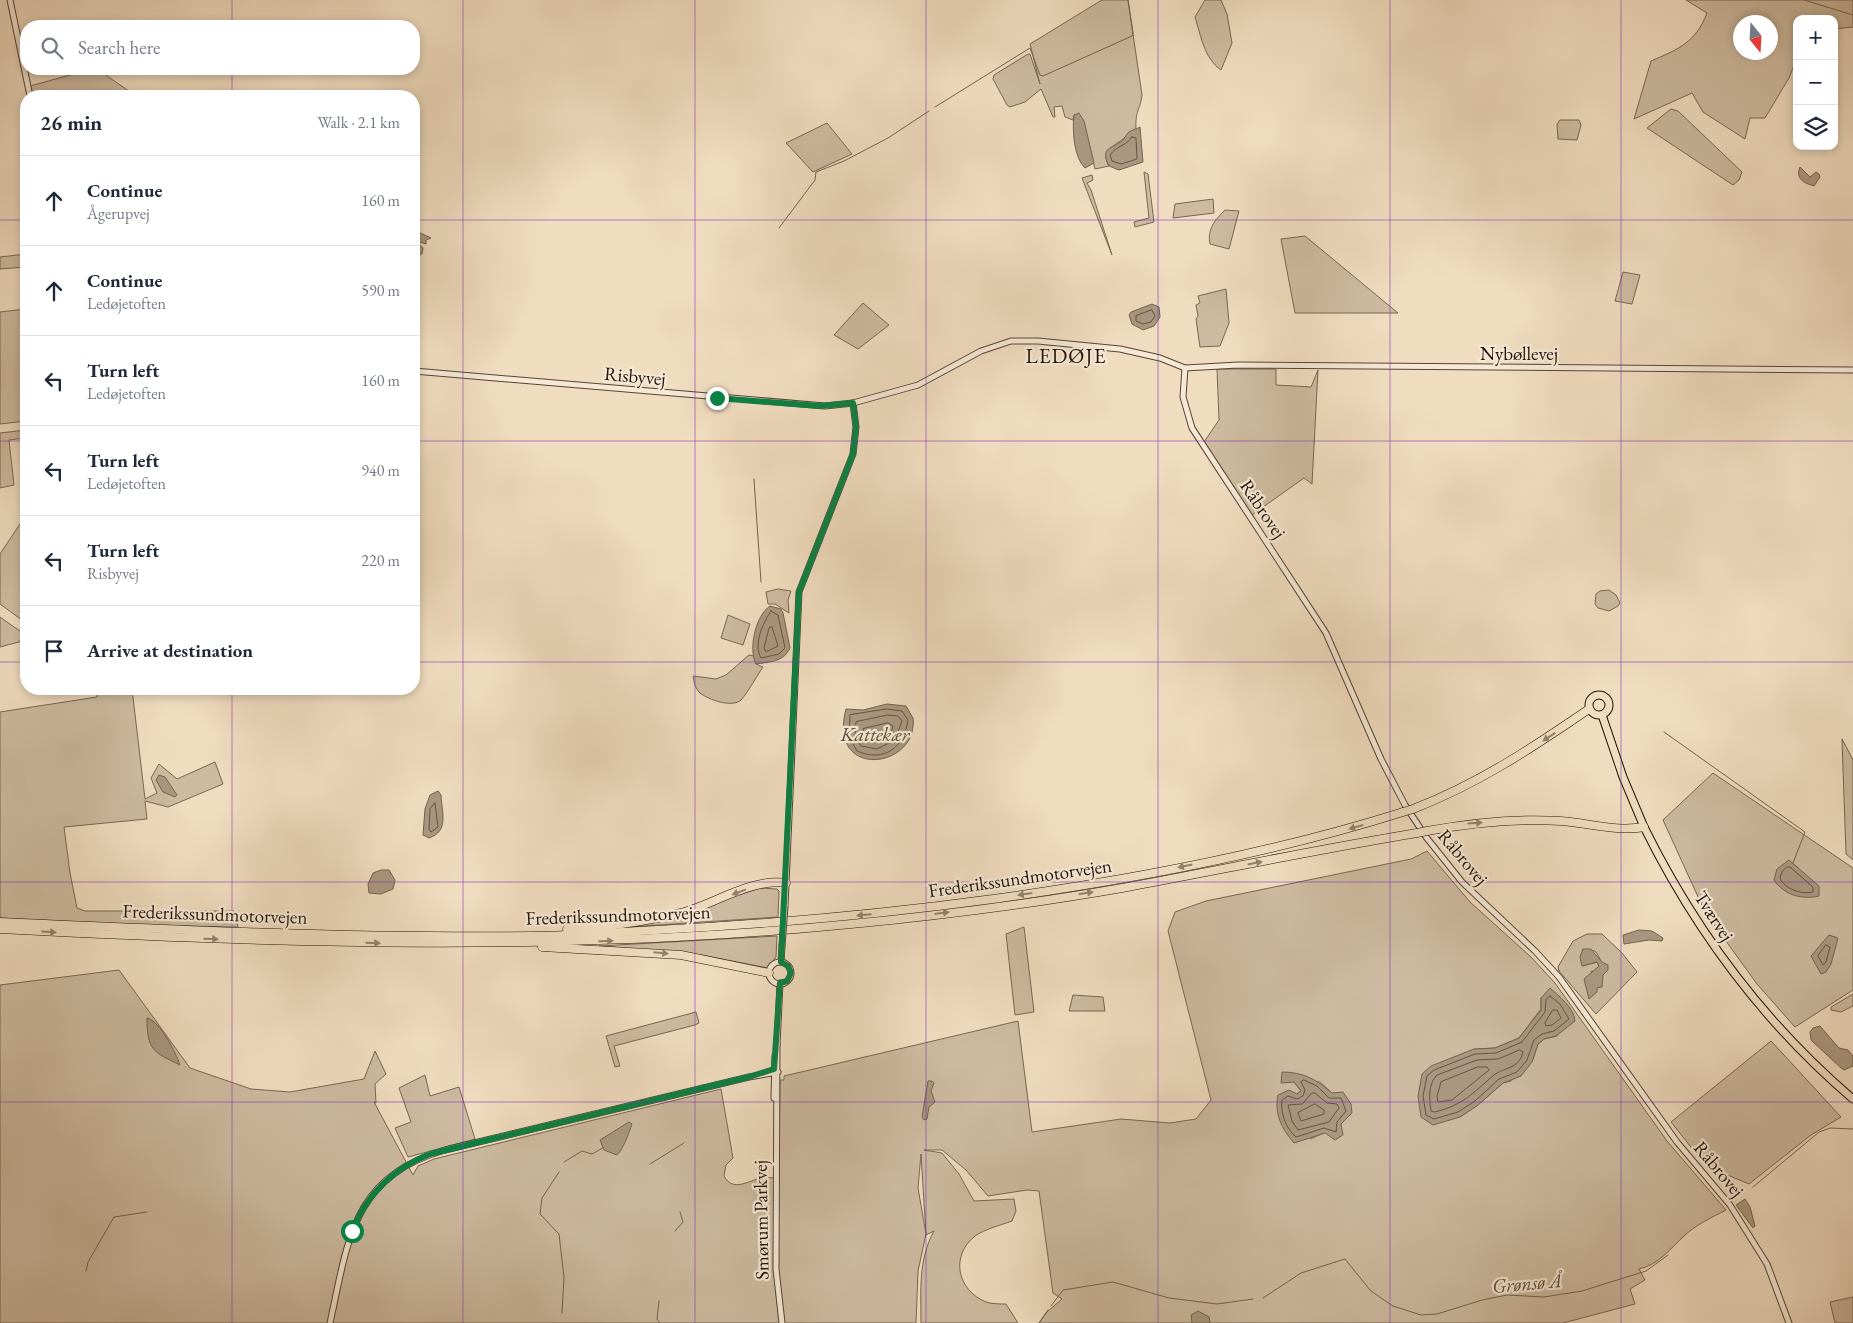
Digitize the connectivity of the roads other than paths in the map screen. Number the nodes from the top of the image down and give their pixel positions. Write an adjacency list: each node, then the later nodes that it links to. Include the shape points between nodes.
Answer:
1 (10, 0): 2 (street)
2 (20, 48)
3 (26, 75): 4 (street)
4 (29, 90)
5 (1185, 368): 6 (street, Nybøllevej, via 1247,365); 8 (street, Risbyvej, via 1160,358 1120,349 1014,341 981,351 918,386); 24 (street, Råbrovej, via 1183,397 1192,428 1326,633 1405,805 1462,882 1559,977 1677,1142 1730,1205 1767,1264)
6 (1853, 370)
7 (420, 372): 8 (street, Risbyvej, via 806,406)
8 (853, 403): 12 (street, via 856,427 853,454 799,592)
9 (1589, 709): 10 (main road, via 1596,715); 10 (main road, via 1589,702 1594,696 1604,696 1609,705); 15 (highway, Frederikssundmotorvejen, one-way to 15, bridge, via 1492,773 1453,793 1403,812 1356,827 1129,878 896,912 758,925 534,936)
10 (1602, 715): 11 (main road, Tværvej)
11 (1644, 827): 16 (highway, Frederikssundmotorvejen, one-way to 11, bridge, via 678,938 898,919 1123,887 1467,824 1523,820 1561,821 1624,830); 21 (main road, Tværvej, via 1690,911 1738,980 1797,1048)
12 (786, 883): 15 (highway, one-way to 15, via 755,886 650,920); 17 (street, bridge)
13 (0, 922): 15 (highway, Frederikssundmotorvejen, via 129,929)
14 (0, 930): 16 (highway, Frederikssundmotorvejen, one-way to 16, via 196,939)
15 (475, 935)
16 (473, 944): 18 (highway, one-way to 18, via 681,955)
17 (781, 962): 18 (street, via 772,966); 19 (street, via 791,973 787,981)
18 (769, 972): 19 (street, via 772,980)
19 (780, 983): 20 (street, Smørum Parkvej)
20 (776, 1071): 22 (street, via 445,1150 416,1160 386,1180 359,1214 348,1241); 23 (street, Smørum Parkvej, via 776,1269)
21 (1853, 1099)
22 (330, 1323)
23 (782, 1323)
24 (1789, 1323)

